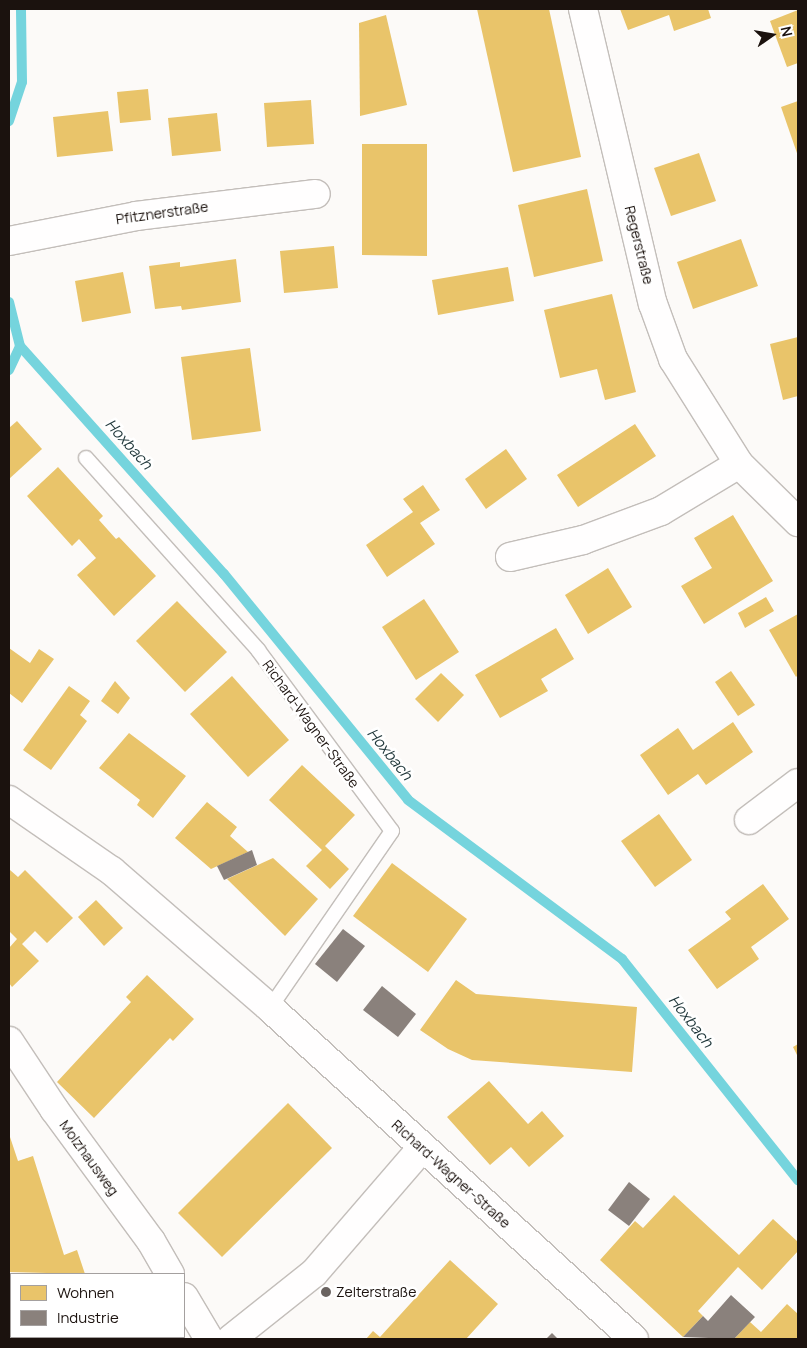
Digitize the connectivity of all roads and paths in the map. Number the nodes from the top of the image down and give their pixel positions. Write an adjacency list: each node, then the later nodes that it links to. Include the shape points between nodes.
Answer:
1 (583, 9): 5 (street, Regerstraße, via 653,304 673,359)
2 (316, 194): 3 (street, Pfitznerstraße, via 136,216)
3 (19, 238)
4 (86, 458): 11 (lane, Richard-Wagner-Straße, via 258,650 392,831)
5 (739, 464): 6 (street, Regerstraße); 7 (street, via 661,511 583,540)
6 (798, 522)
7 (510, 557)
8 (798, 783): 10 (street)
9 (9, 800): 11 (street, Richard-Wagner-Straße, via 112,871)
10 (749, 820)
11 (270, 1008): 13 (street, Richard-Wagner-Straße)
12 (9, 1041): 14 (street, Molzhausweg, via 54,1110 151,1241)
13 (422, 1148): 17 (street, via 314,1273); 18 (street, Richard-Wagner-Straße)
14 (169, 1273)
15 (185, 1299): 16 (street)
16 (209, 1339)
17 (231, 1339)
18 (634, 1339)

